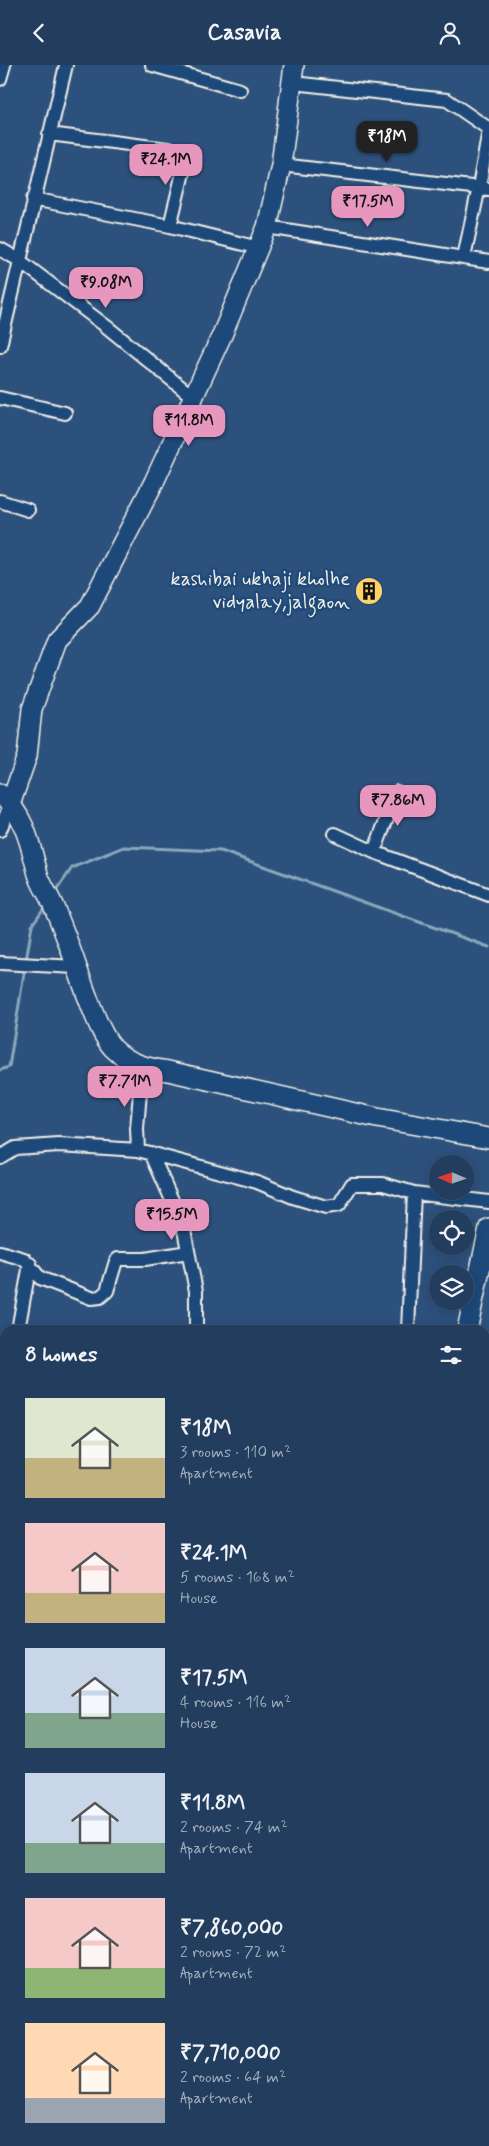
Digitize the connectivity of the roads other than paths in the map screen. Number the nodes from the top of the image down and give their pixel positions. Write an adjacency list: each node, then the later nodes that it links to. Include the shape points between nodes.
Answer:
1 (4, 65): 6 (street)
2 (66, 65): 9 (street)
3 (152, 65): 4 (street)
4 (166, 67): 7 (street)
5 (294, 74): 8 (street, via 447,100); 10 (street)
6 (0, 79)
7 (240, 90)
8 (489, 129): 11 (street)
9 (49, 134): 12 (street); 13 (street, via 184,151 187,156)
10 (281, 165): 11 (street); 14 (street)
11 (484, 188): 17 (street)
12 (33, 199): 13 (street); 18 (street)
13 (170, 226): 15 (street)
14 (267, 227): 15 (street); 17 (street)
15 (259, 247): 21 (street)
16 (0, 249): 18 (street)
17 (464, 257): 19 (street)
18 (19, 260): 20 (street); 21 (street)
19 (489, 262)
20 (0, 346)
21 (194, 397): 27 (street, via 90,606 57,640 32,709 27,756)
22 (0, 398): 23 (street)
23 (65, 413)
24 (0, 501): 25 (street)
25 (28, 510)
26 (397, 792): 30 (street)
27 (5, 799): 28 (street); 33 (street, via 27,832 38,876 53,905)
28 (0, 830)
29 (335, 834): 30 (street)
30 (374, 852): 31 (street)
31 (489, 895)
32 (0, 963): 33 (street)
33 (76, 967): 34 (street, via 96,1019 113,1047)
34 (142, 1067): 35 (street, via 377,1118); 36 (street)
35 (489, 1138)
36 (138, 1150): 37 (street); 38 (street, via 59,1145 15,1148)
37 (151, 1153): 39 (street, via 258,1182 326,1207 339,1205 352,1184 383,1184); 42 (street, via 183,1225)
38 (0, 1157)
39 (414, 1193): 40 (street); 47 (street)
40 (489, 1201)
41 (489, 1228): 48 (street)
42 (188, 1252): 44 (street, via 145,1259 118,1259 107,1291 100,1297 40,1278); 46 (street, via 196,1291)
43 (0, 1253): 44 (street, via 24,1259)
44 (30, 1264): 45 (street)
45 (19, 1325)
46 (196, 1325)
47 (408, 1325)
48 (468, 1325)

